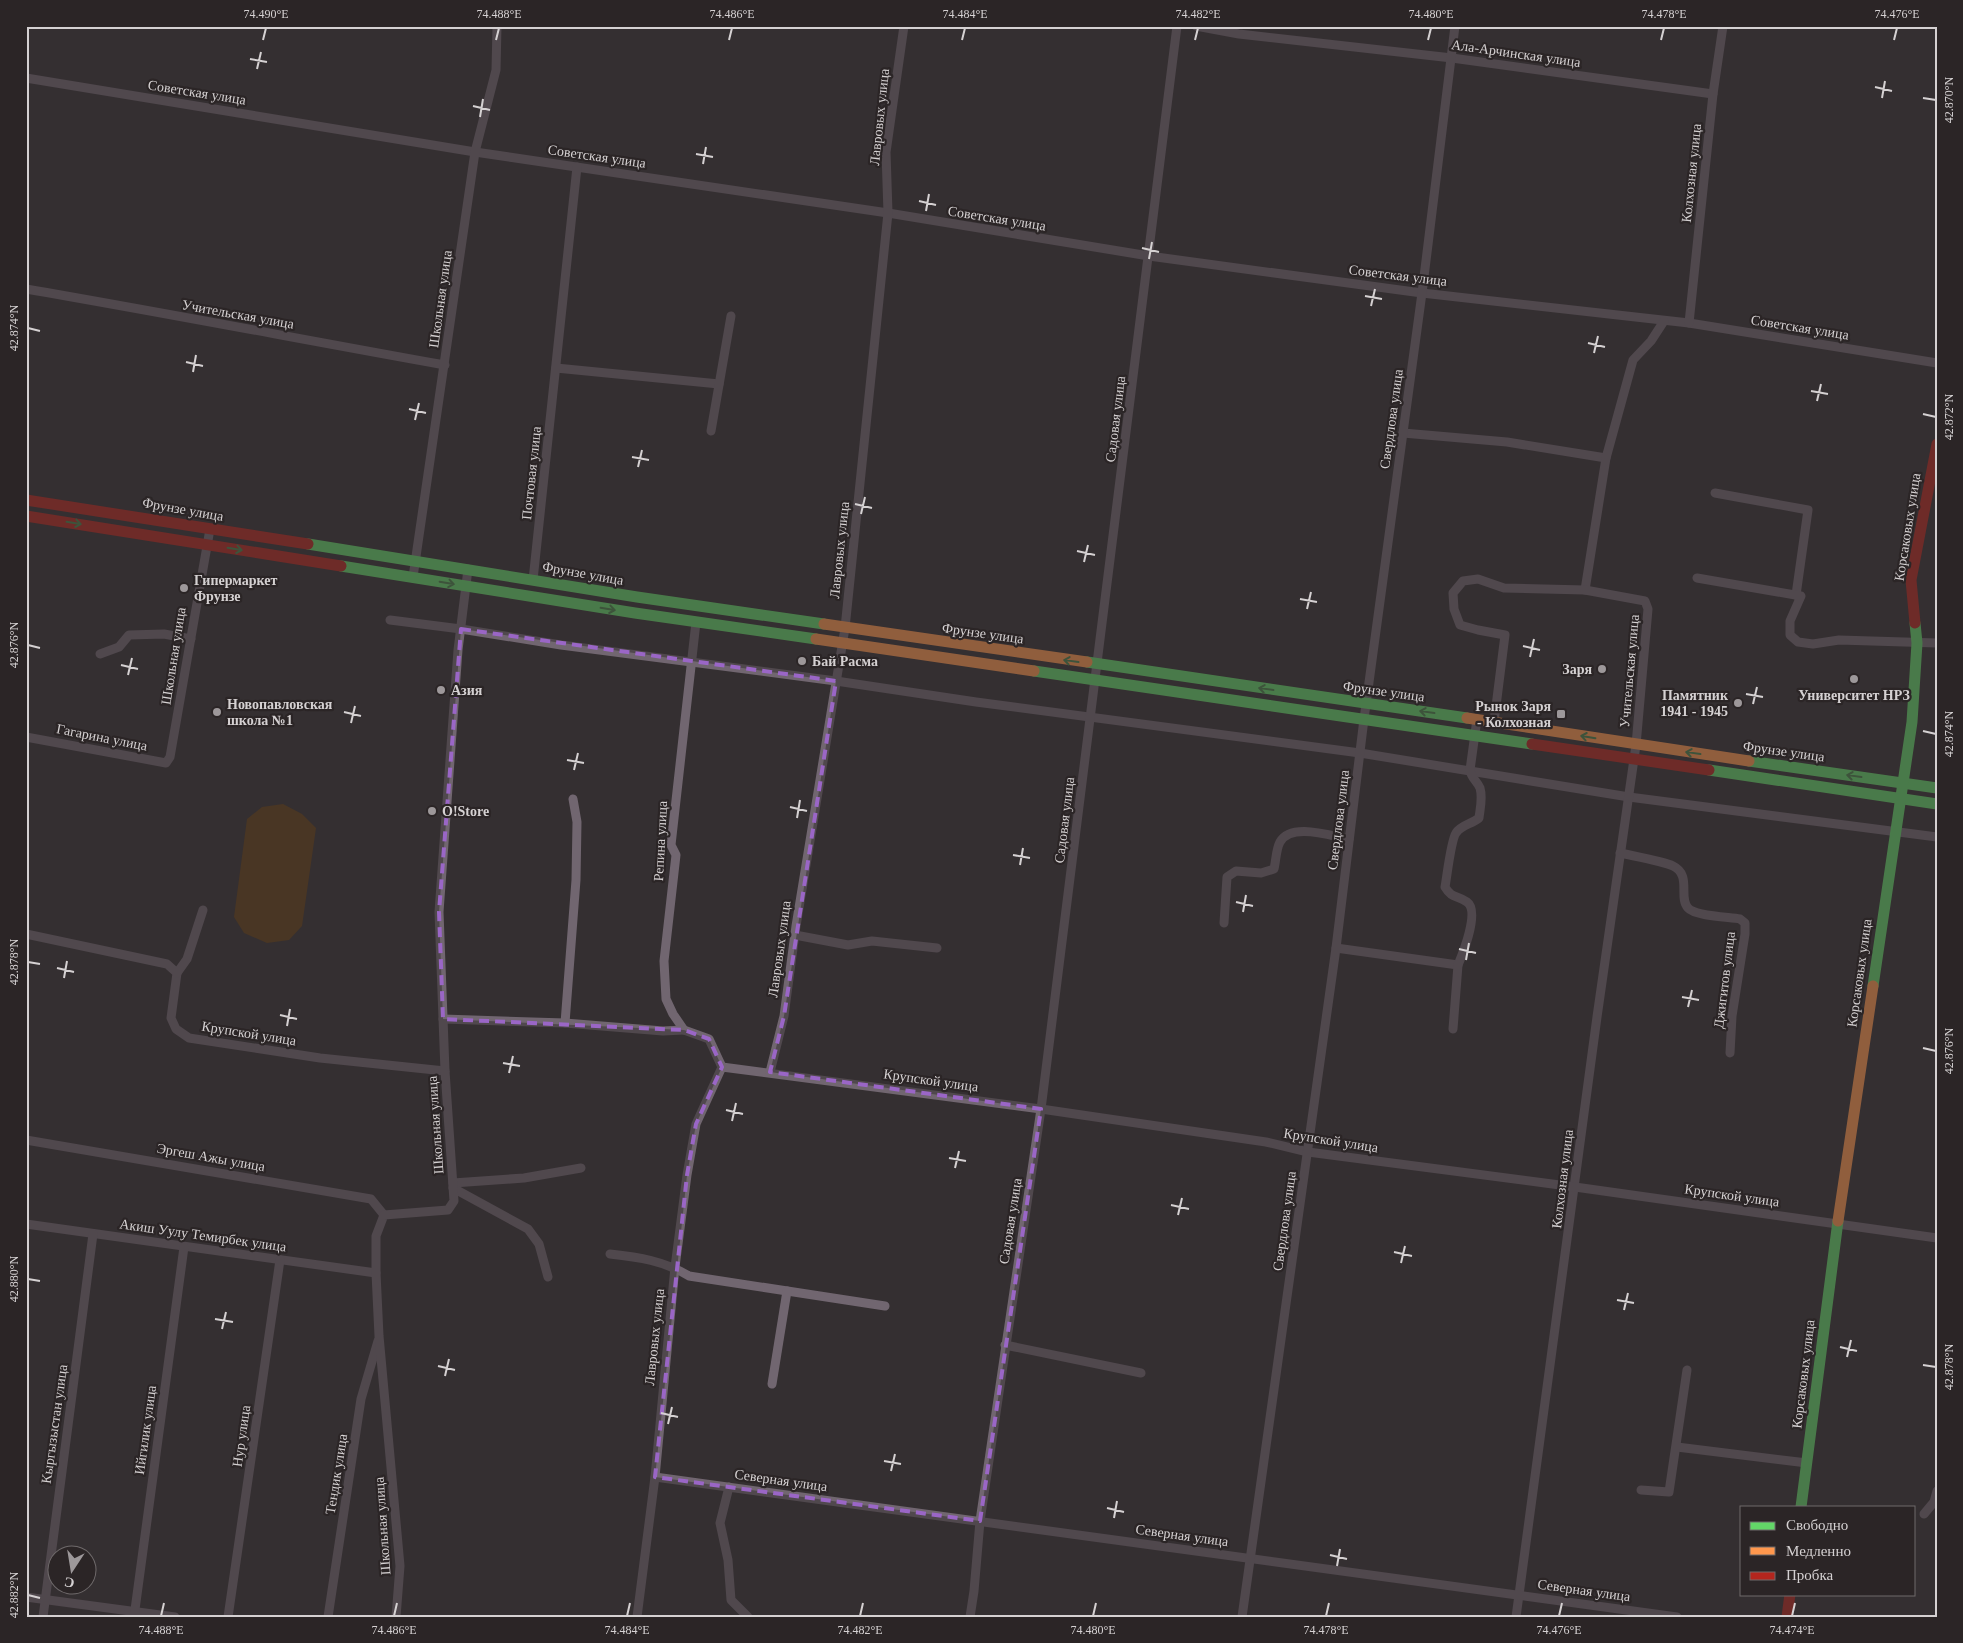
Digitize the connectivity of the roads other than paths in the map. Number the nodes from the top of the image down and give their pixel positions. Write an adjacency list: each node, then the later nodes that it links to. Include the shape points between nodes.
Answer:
1 (497, 26): 10 (street, Школьная улица, via 496,70)
2 (904, 26): 12 (street, Лавровых улица, via 886,152)
3 (1177, 26): 13 (street, Садовая улица)
4 (1196, 26): 7 (street, Ала-Арчинская улица, via 1239,34)
5 (1454, 26): 7 (street, Свердлова улица)
6 (1723, 26): 9 (street, Колхозная улица)
7 (1452, 58): 9 (street, Ала-Арчинская улица); 15 (street, Свердлова улица)
8 (26, 78): 10 (street, Советская улица)
9 (1713, 94): 18 (street, Колхозная улица)
10 (475, 152): 11 (street, Советская улица); 20 (street, Школьная улица)
11 (577, 167): 12 (street, Советская улица); 21 (street, Почтовая улица)
12 (888, 213): 13 (street, Советская улица); 43 (street, Лавровых улица)
13 (1149, 256): 15 (street, Советская улица); 50 (street, Садовая улица)
14 (26, 289): 20 (street, Учительская улица)
15 (1422, 293): 17 (street, Советская улица); 24 (street, Свердлова улица)
16 (731, 316): 22 (street)
17 (1664, 321): 18 (street, Советская улица); 26 (street, via 1633,360)
18 (1689, 323): 19 (street, Советская улица)
19 (1937, 363)
20 (445, 365): 32 (street, Школьная улица)
21 (556, 368): 22 (street); 36 (street, Почтовая улица)
22 (719, 384): 23 (street)
23 (711, 431)
24 (1403, 433): 26 (street, via 1507,442); 53 (street, Свердлова улица)
25 (1937, 444): 46 (main road, Корсаковых улица, via 1911,580)
26 (1606, 458): 38 (street)
27 (1716, 492): 39 (street, via 1808,510)
28 (26, 500): 30 (main road, Фрунзе улица)
29 (26, 516): 31 (main road, one-way to 31)
30 (210, 529): 31 (street, Школьная улица); 32 (main road, Фрунзе улица)
31 (207, 544): 34 (main road, one-way to 34); 44 (street, Школьная улица)
32 (415, 561): 33 (main road, Фрунзе улица); 34 (street, Школьная улица)
33 (468, 569): 36 (main road, Фрунзе улица); 37 (street, Школьная улица)
34 (413, 577): 37 (main road, one-way to 37)
35 (1697, 578): 39 (street)
36 (533, 580): 43 (main road, Фрунзе улица)
37 (466, 586): 41 (main road, one-way to 41); 42 (street, Школьная улица)
38 (1585, 590): 57 (street, via 1504,588 1478,579 1463,581 1453,593 1460,625 1505,634); 60 (street, Учительская улица, via 1645,601 1648,609)
39 (1796, 596): 46 (street, via 1801,596 1790,621 1790,635 1798,642)
40 (390, 620): 42 (street)
41 (696, 622): 45 (main road); 49 (street, Репина улица)
42 (461, 628): 49 (street); 83 (street, Школьная улица, via 439,912)
43 (845, 628): 45 (street, Лавровых улица); 50 (main road, Фрунзе улица, one-way to 43)
44 (191, 639): 48 (street, via 164,634 129,635 119,647); 62 (street, Школьная улица)
45 (842, 643): 51 (main road); 52 (street, Лавровых улица)
46 (1917, 643): 47 (street); 65 (main road, Корсаковых улица, via 1912,722)
47 (1937, 643)
48 (100, 654)
49 (691, 662): 52 (street); 86 (street, Репина улица, via 671,844 676,855 664,961 666,999)
50 (1098, 665): 51 (street, Садовая улица); 53 (main road, Фрунзе улица, one-way to 50)
51 (1096, 680): 54 (street, Садовая улица); 55 (main road)
52 (836, 681): 54 (street); 78 (street, Лавровых улица)
53 (1366, 704): 55 (street, Свердлова улица); 56 (main road, Фрунзе улица, one-way to 53)
54 (1091, 716): 61 (street); 91 (street, Садовая улица)
55 (1364, 719): 58 (main road); 61 (street, Свердлова улица)
56 (1476, 719): 57 (main road, Фрунзе улица); 58 (street)
57 (1494, 722): 60 (main road, Фрунзе улица, one-way to 57)
58 (1474, 735): 63 (main road); 64 (street)
59 (26, 737): 62 (street, Гагарина улица, via 166,763)
60 (1636, 745): 63 (street, Колхозная улица); 65 (main road, Фрунзе улица, one-way to 60)
61 (1360, 753): 64 (street); 73 (street, Свердлова улица)
62 (170, 758)
63 (1634, 760): 67 (street, Колхозная улица); 69 (main road)
64 (1470, 770): 67 (street); 81 (street, via 1482,797 1479,818 1455,834 1445,887 1453,897 1467,902 1472,914)
65 (1902, 784): 66 (main road, Фрунзе улица); 69 (main road, Корсаковых улица)
66 (1937, 788)
67 (1629, 797): 71 (street); 74 (street, Колхозная улица)
68 (573, 799): 84 (street, via 577,822 576,880)
69 (1900, 799): 70 (main road); 71 (main road, Корсаковых улица)
70 (1937, 804)
71 (1895, 832): 72 (street); 98 (main road, Корсаковых улица)
72 (1937, 837)
73 (1349, 839): 76 (street, via 1302,831 1288,833 1280,842 1274,869 1261,873 1236,871 1227,877); 80 (street, Свердлова улица)
74 (1620, 853): 87 (street, Джигитов улица, via 1674,866 1683,874 1684,902 1688,908 1740,919 1745,923); 96 (street, Колхозная улица)
75 (204, 910): 82 (street, via 187,959)
76 (1224, 923)
77 (26, 934): 82 (street, via 167,964)
78 (795, 935): 79 (street, via 848,945 872,941); 90 (street, Лавровых улица, via 784,1016)
79 (936, 948)
80 (1336, 948): 81 (street); 93 (street, Свердлова улица)
81 (1458, 965): 85 (street)
82 (177, 973): 89 (street, Крупской улица, via 171,1018 176,1029 188,1038 320,1058)
83 (443, 1018): 84 (street); 89 (street, Школьная улица)
84 (565, 1023): 86 (street)
85 (1452, 1029)
86 (684, 1030): 88 (street, via 709,1039)
87 (1730, 1053)
88 (722, 1066): 90 (street, Крупской улица); 105 (street, Лавровых улица, via 696,1124)
89 (445, 1071): 95 (street, Школьная улица)
90 (770, 1072): 91 (street, Крупской улица)
91 (1041, 1109): 93 (street, Крупской улица, via 1266,1142); 111 (street, Садовая улица)
92 (26, 1140): 97 (street, Эргеш Ажы улица, via 371,1199)
93 (1308, 1152): 96 (street, Крупской улица); 124 (street, Свердлова улица)
94 (581, 1168): 95 (street)
95 (453, 1186): 97 (street, Школьная улица, via 454,1201 448,1210); 107 (street, via 528,1229 539,1244)
96 (1575, 1187): 98 (street, Крупской улица); 125 (street, Колхозная улица)
97 (384, 1215): 106 (street, Школьная улица, via 376,1236)
98 (1838, 1223): 101 (street, Крупской улица); 116 (main road, Корсаковых улица)
99 (26, 1224): 100 (street, Акиш Уулу Темирбек улица)
100 (93, 1234): 102 (street, Акиш Уулу Темирбек улица); 128 (street, Кыргызыстан улица)
101 (1937, 1238)
102 (184, 1247): 104 (street, Акиш Уулу Темирбек улица); 129 (street, Ийгилик улица)
103 (610, 1254): 105 (street, via 645,1258)
104 (280, 1260): 106 (street, Акиш Уулу Темирбек улица); 132 (street, Нур улица)
105 (675, 1267): 108 (street, via 690,1276); 117 (street, Лавровых улица)
106 (376, 1273): 110 (street, Школьная улица)
107 (548, 1277)
108 (787, 1291): 109 (street); 114 (street)
109 (885, 1306)
110 (379, 1336): 133 (street, Тендик улица, via 361,1400); 134 (street, Школьная улица, via 400,1566)
111 (1005, 1345): 113 (street); 123 (street, Садовая улица)
112 (1687, 1370): 115 (street)
113 (1141, 1373)
114 (772, 1384)
115 (1677, 1447): 116 (street); 119 (street, via 1669,1492)
116 (1807, 1463): 121 (main road, Корсаковых улица)
117 (655, 1477): 118 (street, Северная улица); 135 (street, Лавровых улица)
118 (729, 1487): 123 (street, Северная улица); 136 (street, via 720,1523 728,1560 731,1600)
119 (1641, 1490)
120 (1937, 1491): 122 (street, via 1934,1502)
121 (1801, 1506)
122 (1924, 1514)
123 (980, 1521): 124 (street, Северная улица); 137 (street, Садовая улица)
124 (1251, 1558): 125 (street, Северная улица); 138 (street, Свердлова улица)
125 (1520, 1595): 139 (street, Колхозная улица); 140 (street, Северная улица)
126 (1790, 1596): 141 (main road)
127 (26, 1597): 128 (street)
128 (45, 1600): 129 (street); 130 (street, Кыргызыстан улица)
129 (134, 1614): 131 (street)
130 (43, 1617)
131 (175, 1617)
132 (228, 1617)
133 (328, 1617)
134 (396, 1617)
135 (637, 1617)
136 (748, 1617)
137 (970, 1617)
138 (1242, 1617)
139 (1516, 1617)
140 (1677, 1617)
141 (1787, 1617)

